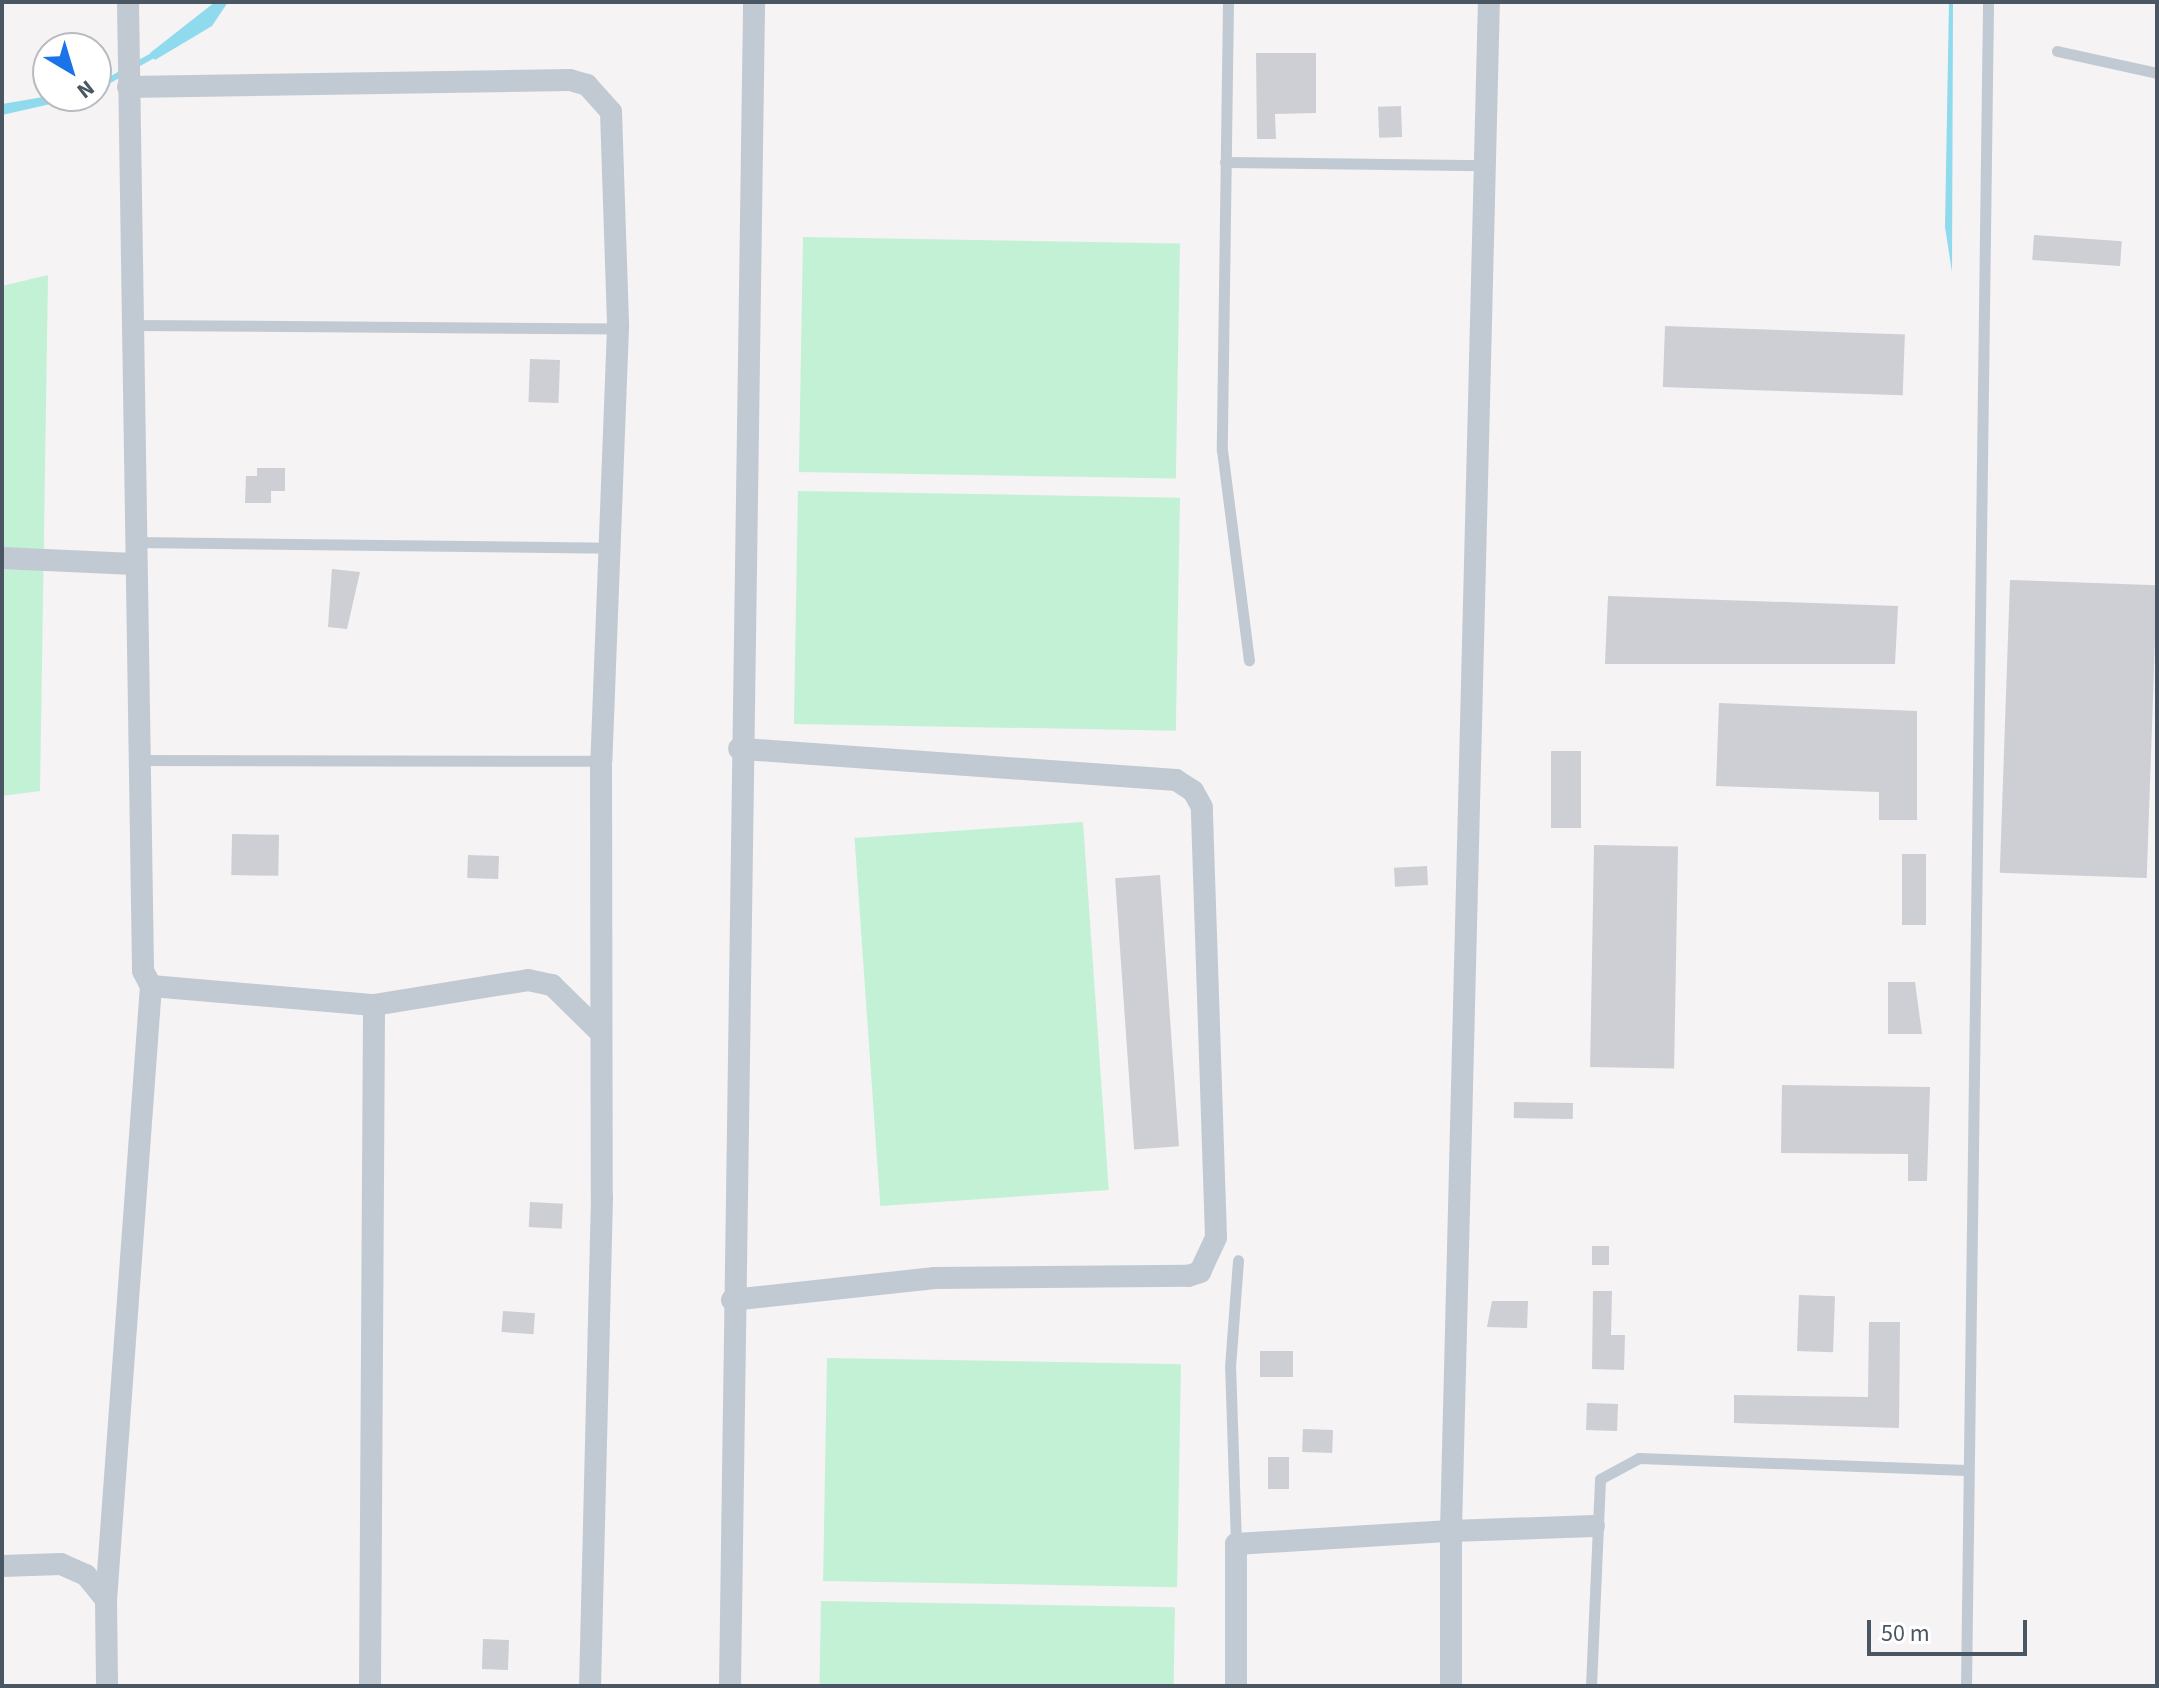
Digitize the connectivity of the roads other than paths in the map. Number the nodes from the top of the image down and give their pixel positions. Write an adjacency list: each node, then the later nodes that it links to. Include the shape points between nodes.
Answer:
1 (128, 2): 8 (street)
2 (754, 2): 17 (street)
3 (1228, 2): 9 (lane)
4 (1489, 2): 10 (street)
5 (1988, 2): 25 (lane)
6 (2057, 51): 7 (lane)
7 (2157, 73)
8 (128, 75): 11 (street); 12 (street, via 587,85 611,112)
9 (1225, 162): 10 (lane); 16 (lane, via 1222,450)
10 (1485, 165): 27 (street)
11 (131, 325): 12 (lane); 14 (street)
12 (618, 328): 13 (street)
13 (611, 548): 14 (lane); 19 (street)
14 (134, 553): 15 (street); 18 (street)
15 (2, 558)
16 (1249, 660)
17 (739, 749): 24 (street); 24 (street, via 1176,780 1193,791 1202,807 1216,1237 1200,1272 1188,1276 935,1278)
18 (136, 760): 19 (lane); 20 (street, via 143,971)
19 (601, 761): 22 (street)
20 (151, 986): 21 (street); 30 (street)
21 (374, 1005): 22 (street, via 499,979 528,980 552,985); 32 (street)
22 (598, 1030): 33 (street, via 602,1197)
23 (1238, 1260): 28 (lane, via 1230,1367)
24 (732, 1300): 34 (street)
25 (1966, 1470): 26 (lane, via 1639,1458 1600,1479); 38 (lane)
26 (1594, 1526): 27 (street); 37 (lane)
27 (1451, 1531): 28 (street); 36 (street)
28 (1236, 1544): 35 (street)
29 (2, 1566): 30 (street, via 61,1564 86,1575)
30 (106, 1600): 31 (street)
31 (107, 1686)
32 (370, 1686)
33 (590, 1686)
34 (730, 1686)
35 (1236, 1686)
36 (1451, 1686)
37 (1591, 1686)
38 (1966, 1686)

